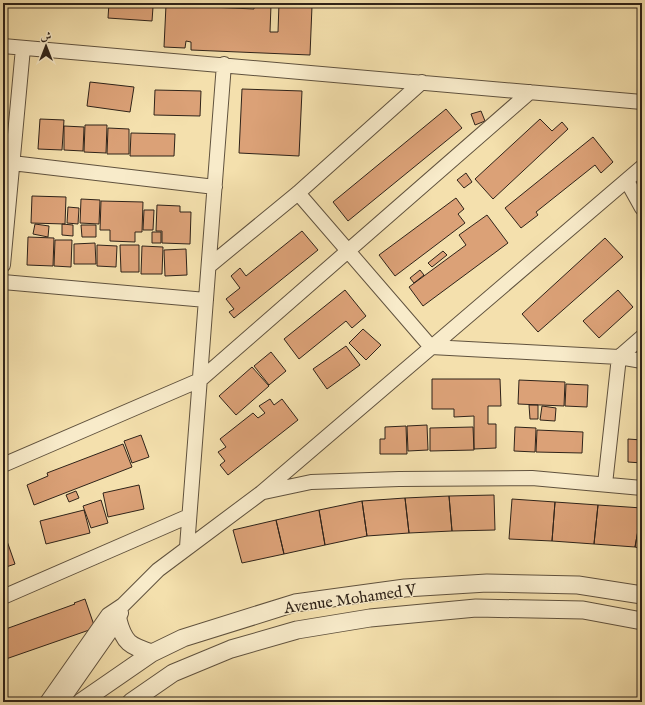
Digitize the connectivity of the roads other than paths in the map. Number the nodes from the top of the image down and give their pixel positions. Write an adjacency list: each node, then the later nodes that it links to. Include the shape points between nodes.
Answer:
1 (3, 46): 2 (street)
2 (23, 48): 3 (street); 7 (street)
3 (224, 64): 4 (street); 10 (street)
4 (422, 82): 5 (street); 11 (street)
5 (530, 92): 6 (street); 13 (street)
6 (642, 102)
7 (12, 163): 10 (street); 14 (street)
8 (642, 167): 9 (street)
9 (627, 180): 12 (street); 19 (street)
10 (215, 187): 15 (street)
11 (298, 193): 13 (street); 15 (street)
12 (642, 208)
13 (348, 251): 19 (street); 22 (street)
14 (3, 265)
15 (209, 266): 17 (street)
16 (3, 282): 17 (street)
17 (206, 300): 22 (street)
18 (642, 337): 20 (street)
19 (431, 347): 20 (street); 26 (street)
20 (619, 356): 21 (street); 24 (street)
21 (642, 361)
22 (200, 380): 23 (street); 27 (street)
23 (3, 465)
24 (605, 484): 25 (street); 26 (street, via 532,478 311,482)
25 (642, 488)
26 (261, 493): 28 (street)
27 (190, 516): 28 (street); 30 (street)
28 (187, 547): 31 (street, via 158,570)
29 (642, 595): 33 (street, Avenue Mohamed V, via 578,585 494,583 405,588 295,603 183,638)
30 (3, 596)
31 (121, 612): 33 (street, via 126,641 136,648); 34 (street, via 108,615); 35 (street)
32 (642, 621): 37 (street, Avenue Mohamed V, via 583,610 476,608 370,618 297,630 231,649 173,674)
33 (152, 653): 36 (street, Avenue Mohamed V)
34 (47, 702)
35 (61, 702)
36 (80, 702)
37 (131, 702)

